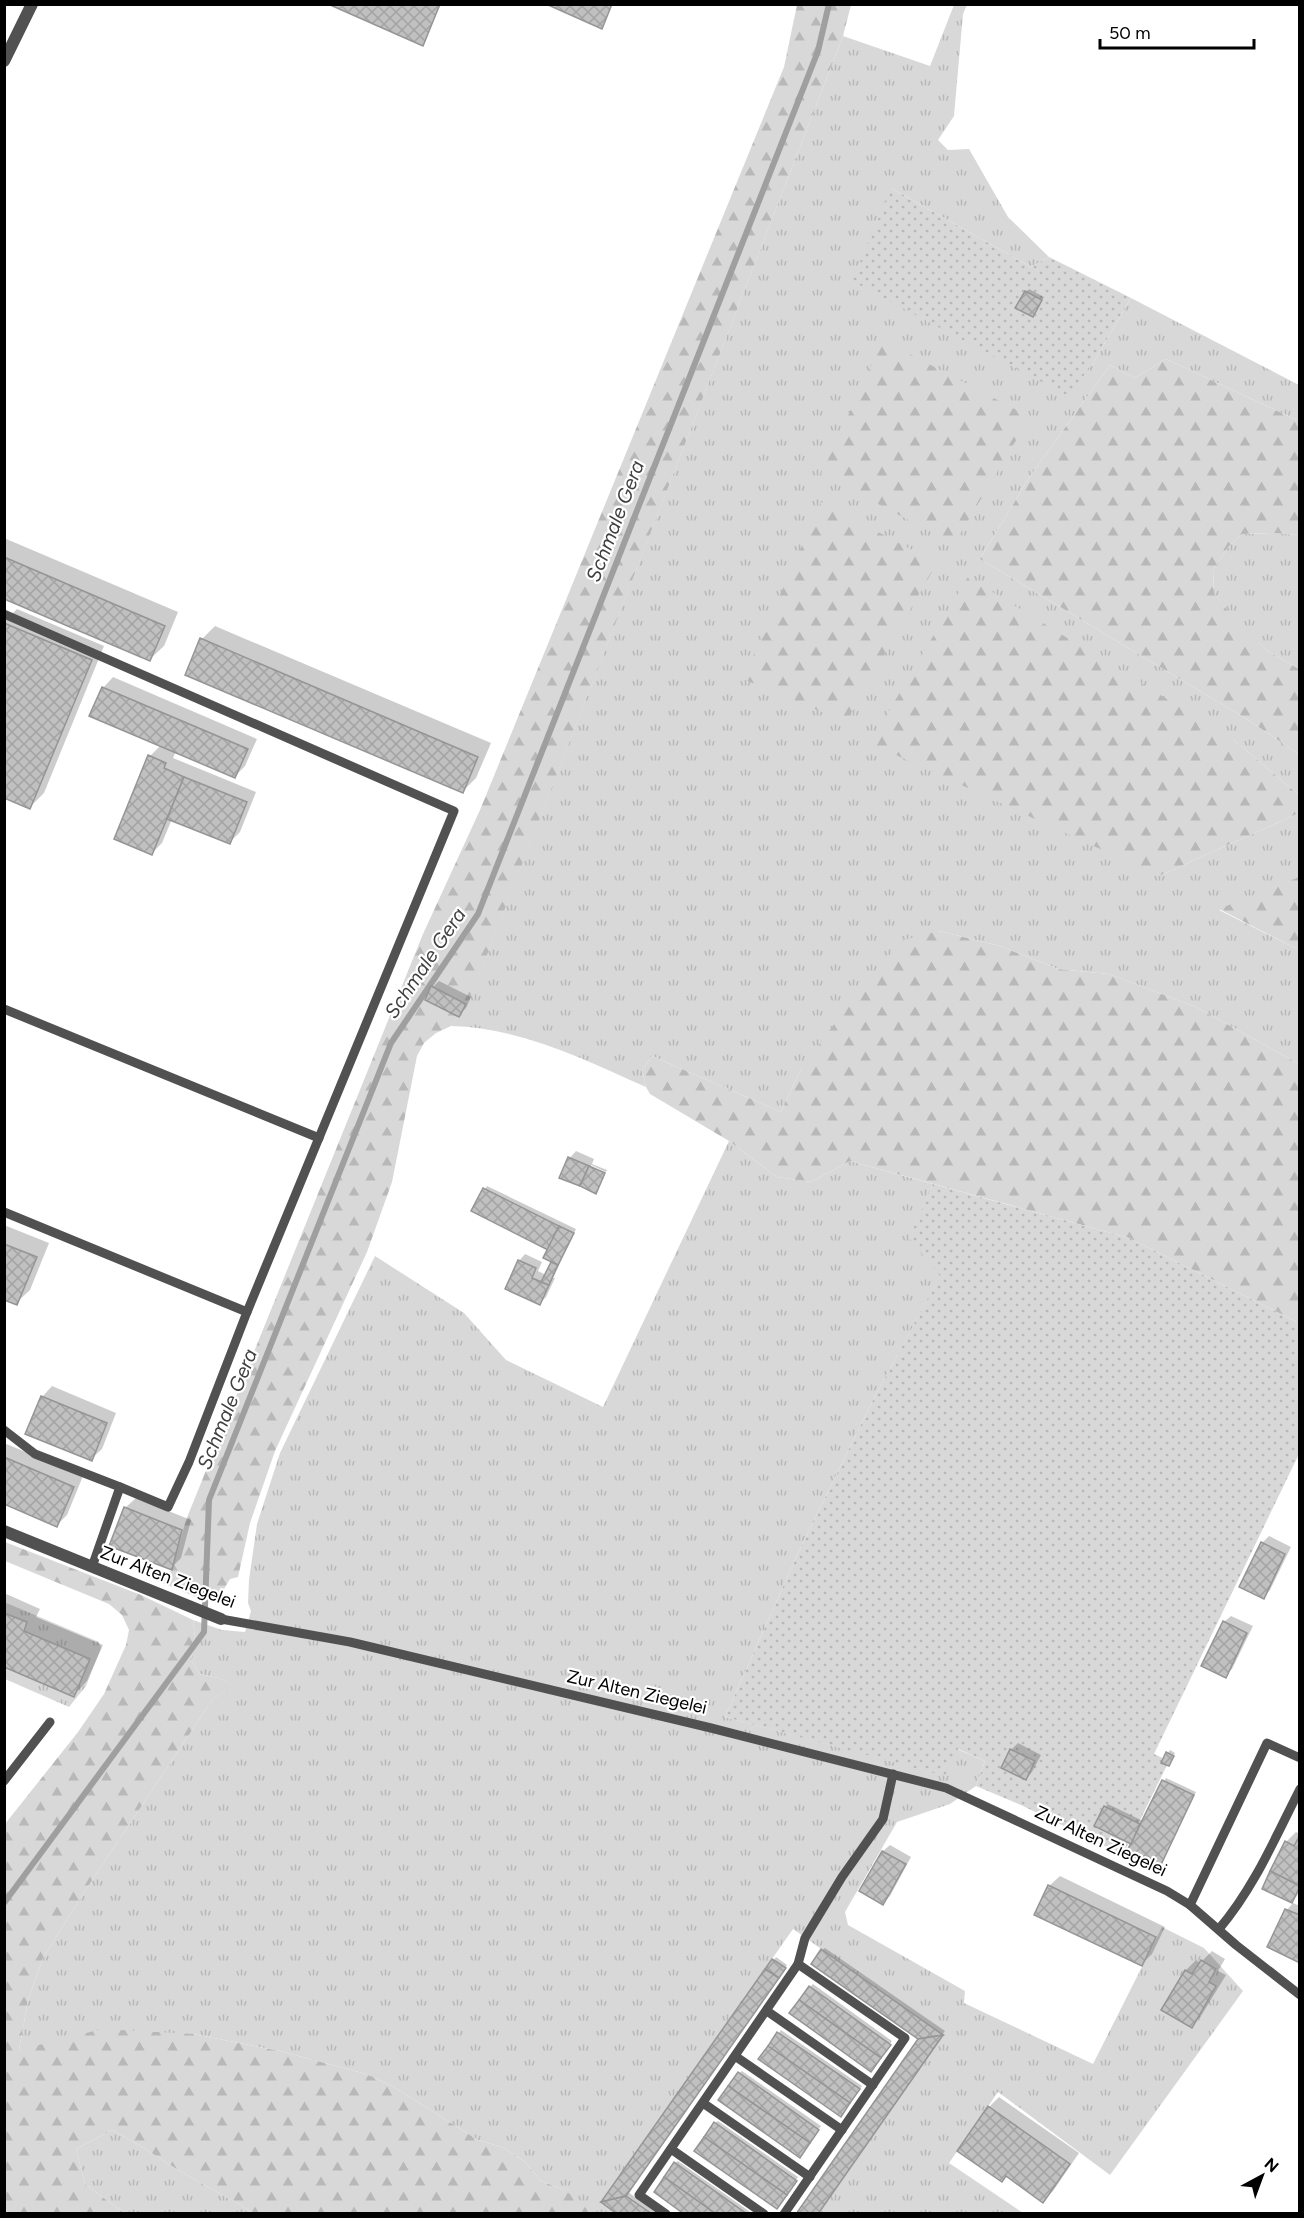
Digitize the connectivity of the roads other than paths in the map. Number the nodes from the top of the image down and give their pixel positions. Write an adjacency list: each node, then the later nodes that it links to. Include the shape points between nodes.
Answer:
1 (32, 4): 2 (street)
2 (4, 61)
3 (4, 614): 5 (lane, via 454,811)
4 (4, 1009): 5 (lane)
5 (319, 1138): 7 (lane)
6 (4, 1212): 7 (lane)
7 (247, 1312): 9 (lane, via 168,1507)
8 (4, 1430): 9 (lane, via 34,1454)
9 (120, 1487): 11 (lane)
10 (4, 1531): 11 (street, Zur Alten Ziegelei)
11 (92, 1567): 12 (street, Zur Alten Ziegelei)
12 (222, 1619): 15 (lane, Zur Alten Ziegelei, via 350,1642)
13 (50, 1722): 16 (lane)
14 (1299, 1758): 18 (lane, via 1267,1743)
15 (893, 1774): 18 (lane, Zur Alten Ziegelei, via 946,1788); 20 (lane, via 883,1819 805,1938)
16 (4, 1781)
17 (1299, 1790): 19 (lane, via 1258,1873)
18 (1190, 1905): 19 (lane, Zur Alten Ziegelei)
19 (1219, 1929): 21 (lane, Zur Alten Ziegelei)
20 (798, 1964): 22 (lane); 24 (lane, via 906,2038)
21 (1299, 1995)
22 (766, 2011): 23 (lane); 24 (lane)
23 (735, 2056): 25 (lane); 26 (lane)
24 (873, 2085): 26 (lane)
25 (703, 2103): 27 (lane); 28 (lane)
26 (842, 2130): 28 (lane)
27 (671, 2149): 29 (lane, via 639,2195); 30 (lane)
28 (810, 2177): 31 (lane)
29 (666, 2214)
30 (764, 2214)
31 (784, 2214)

